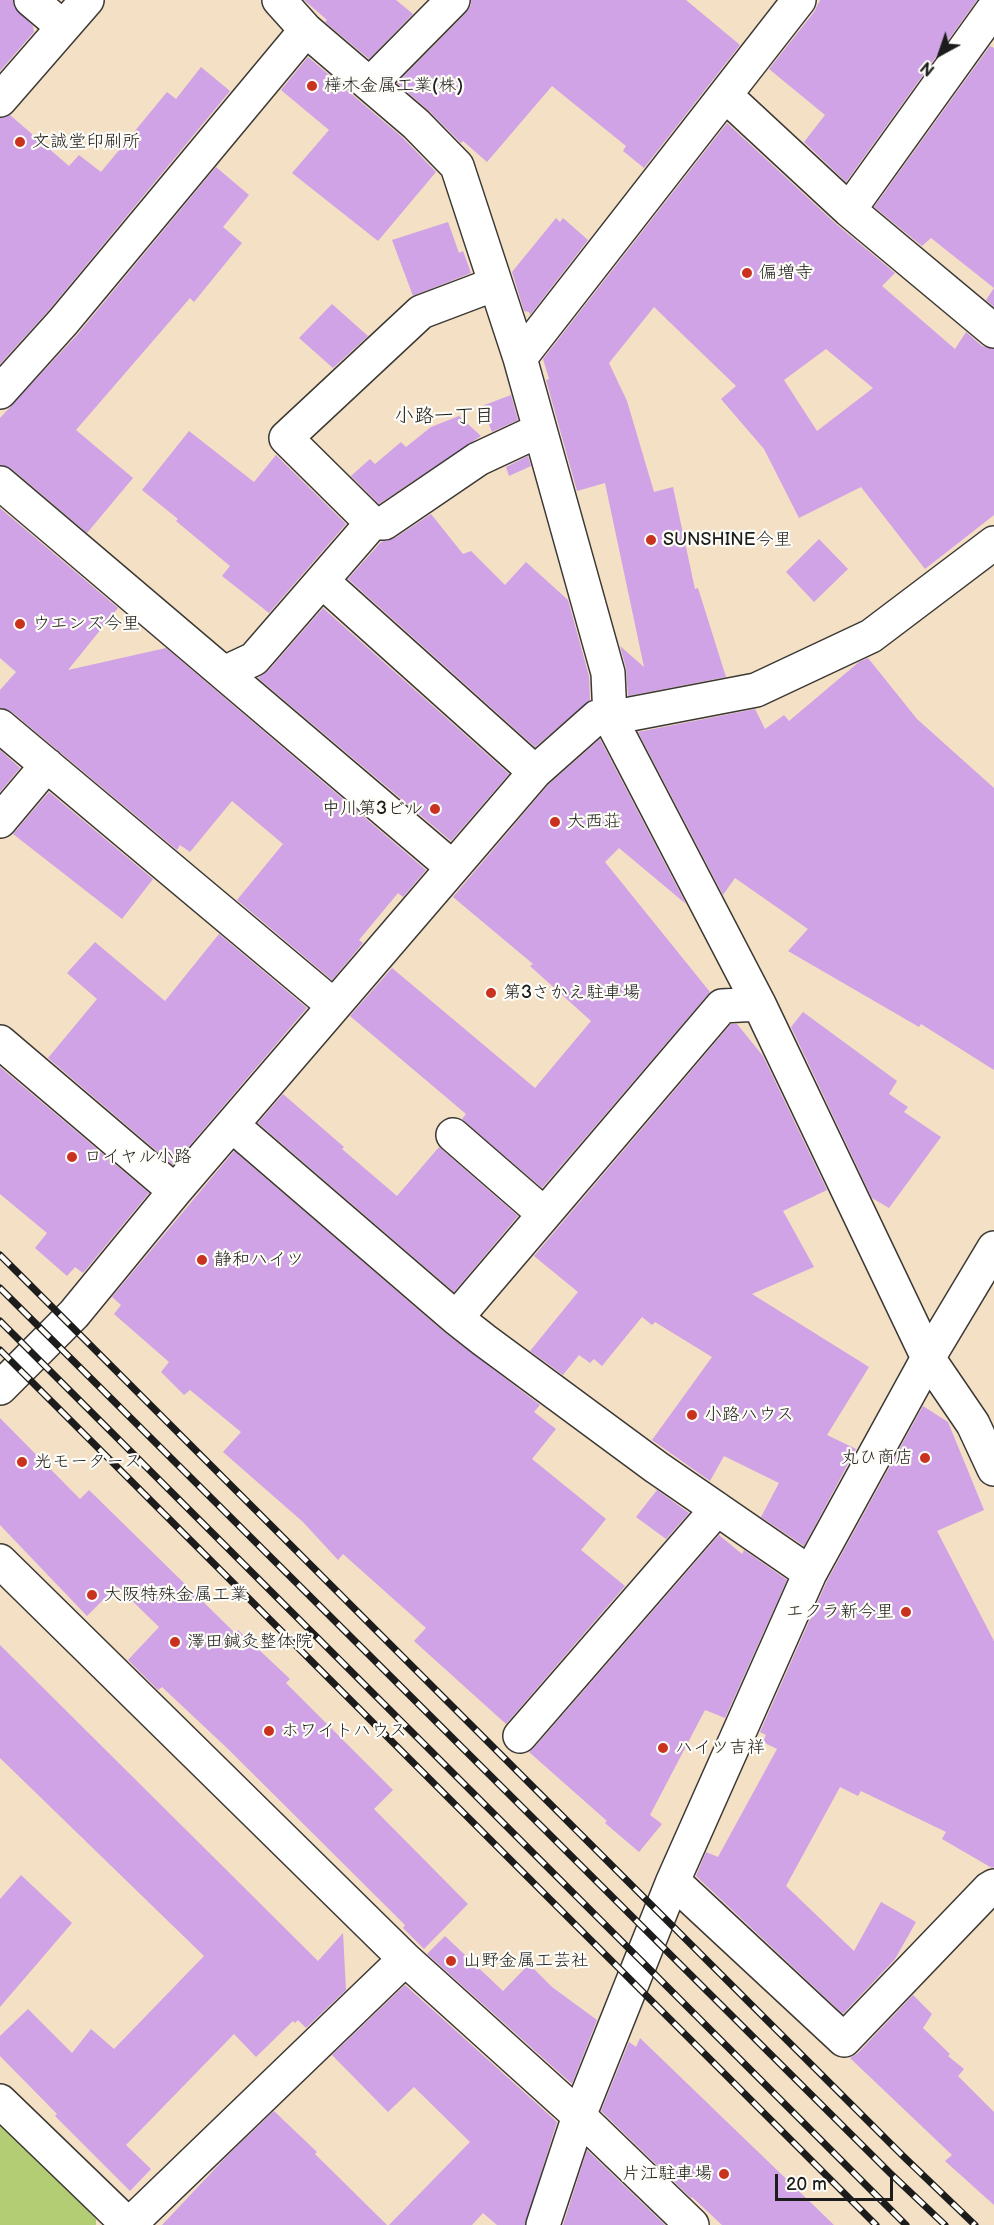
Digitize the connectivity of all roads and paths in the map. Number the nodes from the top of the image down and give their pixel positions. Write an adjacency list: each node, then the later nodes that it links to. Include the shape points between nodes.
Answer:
1 (31, 0): 7 (street)
2 (87, 0): 7 (street)
3 (279, 0): 8 (street)
4 (453, 0): 9 (street)
5 (799, 0): 10 (street)
6 (993, 10): 12 (street)
7 (63, 27): 11 (street)
8 (306, 30): 9 (street); 16 (street)
9 (370, 84): 13 (street, via 457,166)
10 (725, 95): 12 (street); 15 (street)
11 (0, 100)
12 (849, 210): 14 (street)
13 (495, 284): 15 (street); 19 (street, via 421,312 285,438)
14 (994, 331)
15 (520, 358): 17 (street)
16 (0, 392)
17 (540, 430): 19 (street, via 478,459 384,523); 23 (street, via 608,673)
18 (0, 483): 22 (street)
19 (372, 523): 21 (street)
20 (994, 543): 23 (street, via 871,636 756,690)
21 (322, 580): 22 (street, via 254,659); 26 (street)
22 (224, 674): 28 (street)
23 (610, 718): 26 (street, via 597,717); 29 (street)
24 (0, 726): 25 (street)
25 (47, 765): 27 (street); 30 (street)
26 (535, 772): 28 (street)
27 (0, 821)
28 (452, 867): 30 (street)
29 (759, 1004): 35 (street, via 722,1006); 38 (street)
30 (334, 1006): 32 (street)
31 (0, 1042): 34 (street)
32 (233, 1126): 34 (street); 37 (street)
33 (453, 1135): 35 (street)
34 (175, 1191): 39 (street, via 74,1314)
35 (544, 1214): 37 (street)
36 (994, 1248): 38 (street)
37 (456, 1318): 41 (street)
38 (928, 1358): 40 (street, via 973,1424); 43 (street)
39 (0, 1388)
40 (994, 1469)
41 (717, 1509): 43 (street); 44 (street)
42 (0, 1561): 47 (street)
43 (810, 1573): 45 (street)
44 (520, 1736)
45 (673, 1881): 46 (street, via 844,2040); 49 (street)
46 (994, 1886)
47 (405, 1959): 49 (street); 50 (street)
48 (0, 2101): 50 (street)
49 (579, 2116): 51 (street); 52 (street)
50 (127, 2225)
51 (543, 2225)
52 (692, 2225)

